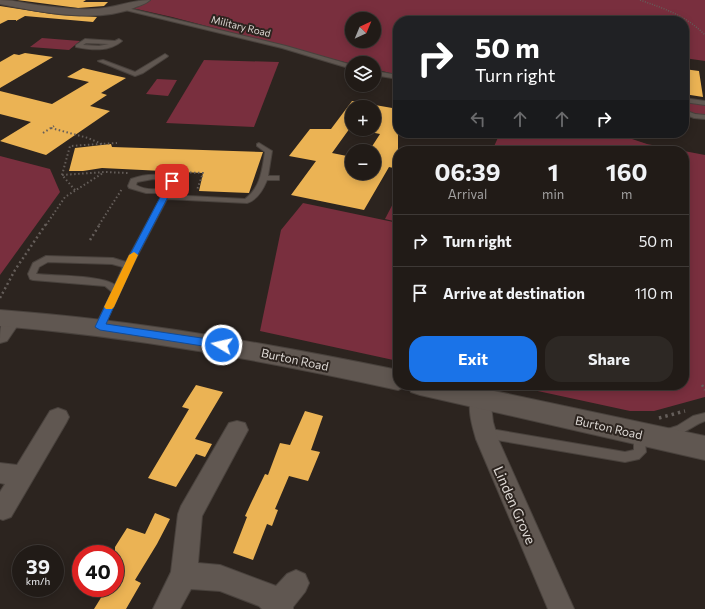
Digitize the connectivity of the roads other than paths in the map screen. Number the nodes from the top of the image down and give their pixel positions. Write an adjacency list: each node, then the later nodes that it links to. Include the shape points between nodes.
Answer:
1 (145, 0): 3 (street)
2 (0, 1): 3 (street, via 83,12)
3 (123, 8): 7 (lane, Military Road)
4 (117, 42): 4 (lane, via 105,48 78,46 85,40)
5 (165, 56): 6 (lane, via 135,74)
6 (101, 61)
7 (345, 64)
8 (381, 73): 9 (lane)
9 (393, 76)
10 (689, 101): 11 (lane)
11 (705, 103)
12 (689, 114): 13 (lane)
13 (705, 117)
14 (259, 145): 15 (lane, via 269,151)
15 (264, 178): 16 (lane); 17 (lane, via 256,196 247,201)
16 (276, 178)
17 (166, 193): 17 (lane, via 137,189 132,186 134,181 142,178 166,178 172,181 172,187); 18 (lane)
18 (128, 266): 19 (lane); 19 (lane, via 113,261 46,259 36,265 32,274 33,277 99,282 108,284)
19 (116, 291): 21 (lane)
20 (4, 324): 21 (street, Burton Road)
21 (100, 327): 22 (street, Burton Road, via 268,353)
22 (393, 379)
23 (443, 390): 24 (street, Burton Road)
24 (480, 398): 28 (street, Linden Grove); 29 (street, Burton Road)
25 (58, 417): 32 (street)
26 (705, 418): 29 (lane, via 697,419 680,429)
27 (237, 430): 34 (street, via 190,514)
28 (485, 433): 29 (lane, via 625,457 635,456 640,452); 38 (street, Linden Grove)
29 (647, 435): 30 (street, Burton Road)
30 (705, 448)
31 (0, 472): 32 (street)
32 (22, 476): 33 (street)
33 (3, 509)
34 (184, 575): 36 (street, via 220,578 268,596); 37 (street)
35 (296, 583): 36 (street)
36 (279, 607)
37 (166, 609)
38 (561, 609)

